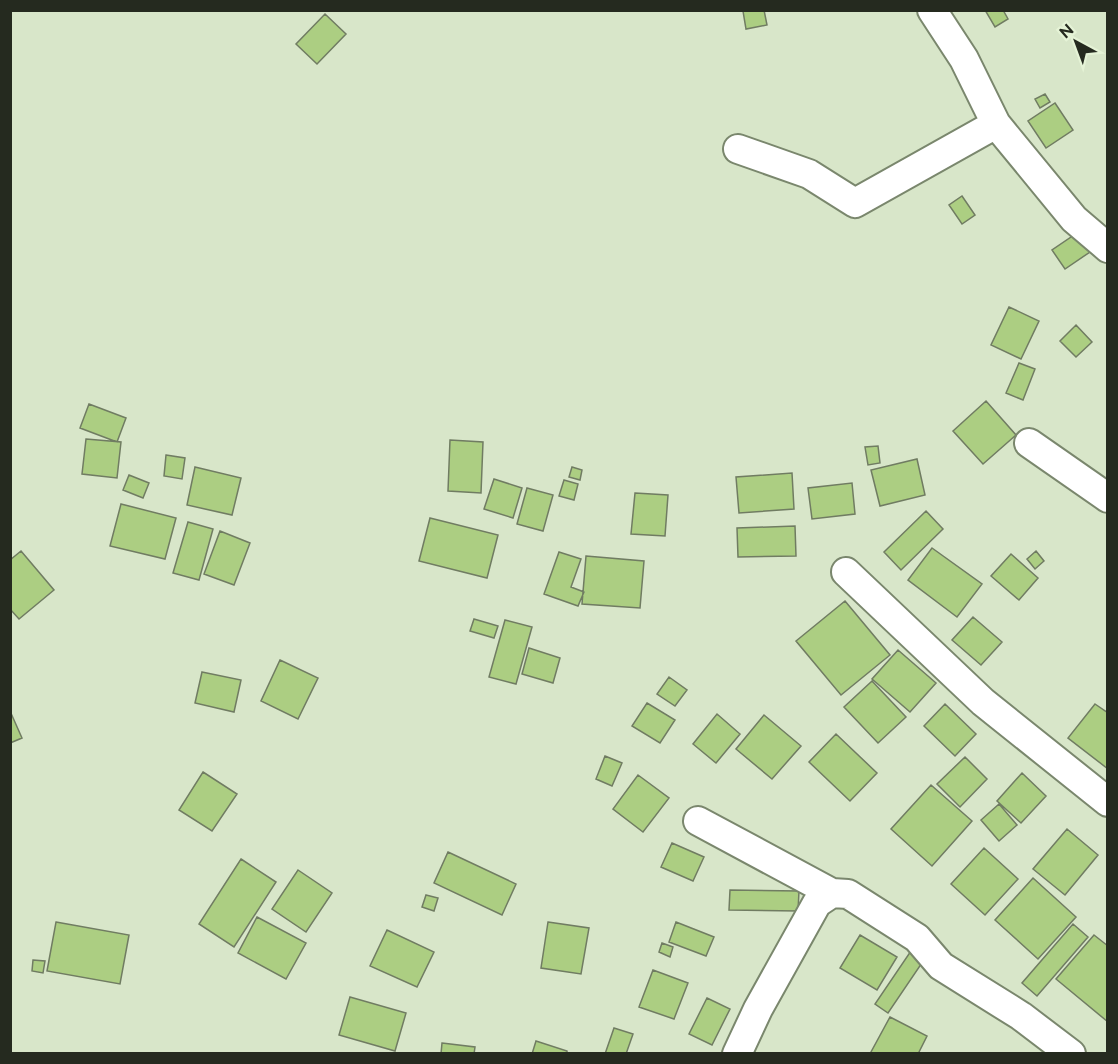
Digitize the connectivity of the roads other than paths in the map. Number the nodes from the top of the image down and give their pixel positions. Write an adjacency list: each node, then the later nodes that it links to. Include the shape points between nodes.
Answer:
1 (932, 10): 2 (street, via 964,59)
2 (996, 124): 3 (street, via 855,203 810,174); 4 (street, via 1074,219)
3 (738, 149)
4 (1107, 248)
5 (1029, 443): 6 (street)
6 (1107, 498)
7 (846, 572): 8 (street, via 983,702)
8 (1107, 802)
9 (698, 821): 10 (street)
10 (832, 893): 11 (street, via 817,903); 12 (street, via 848,894 917,938 941,966 1022,1016)
11 (737, 1053)
12 (1071, 1053)

